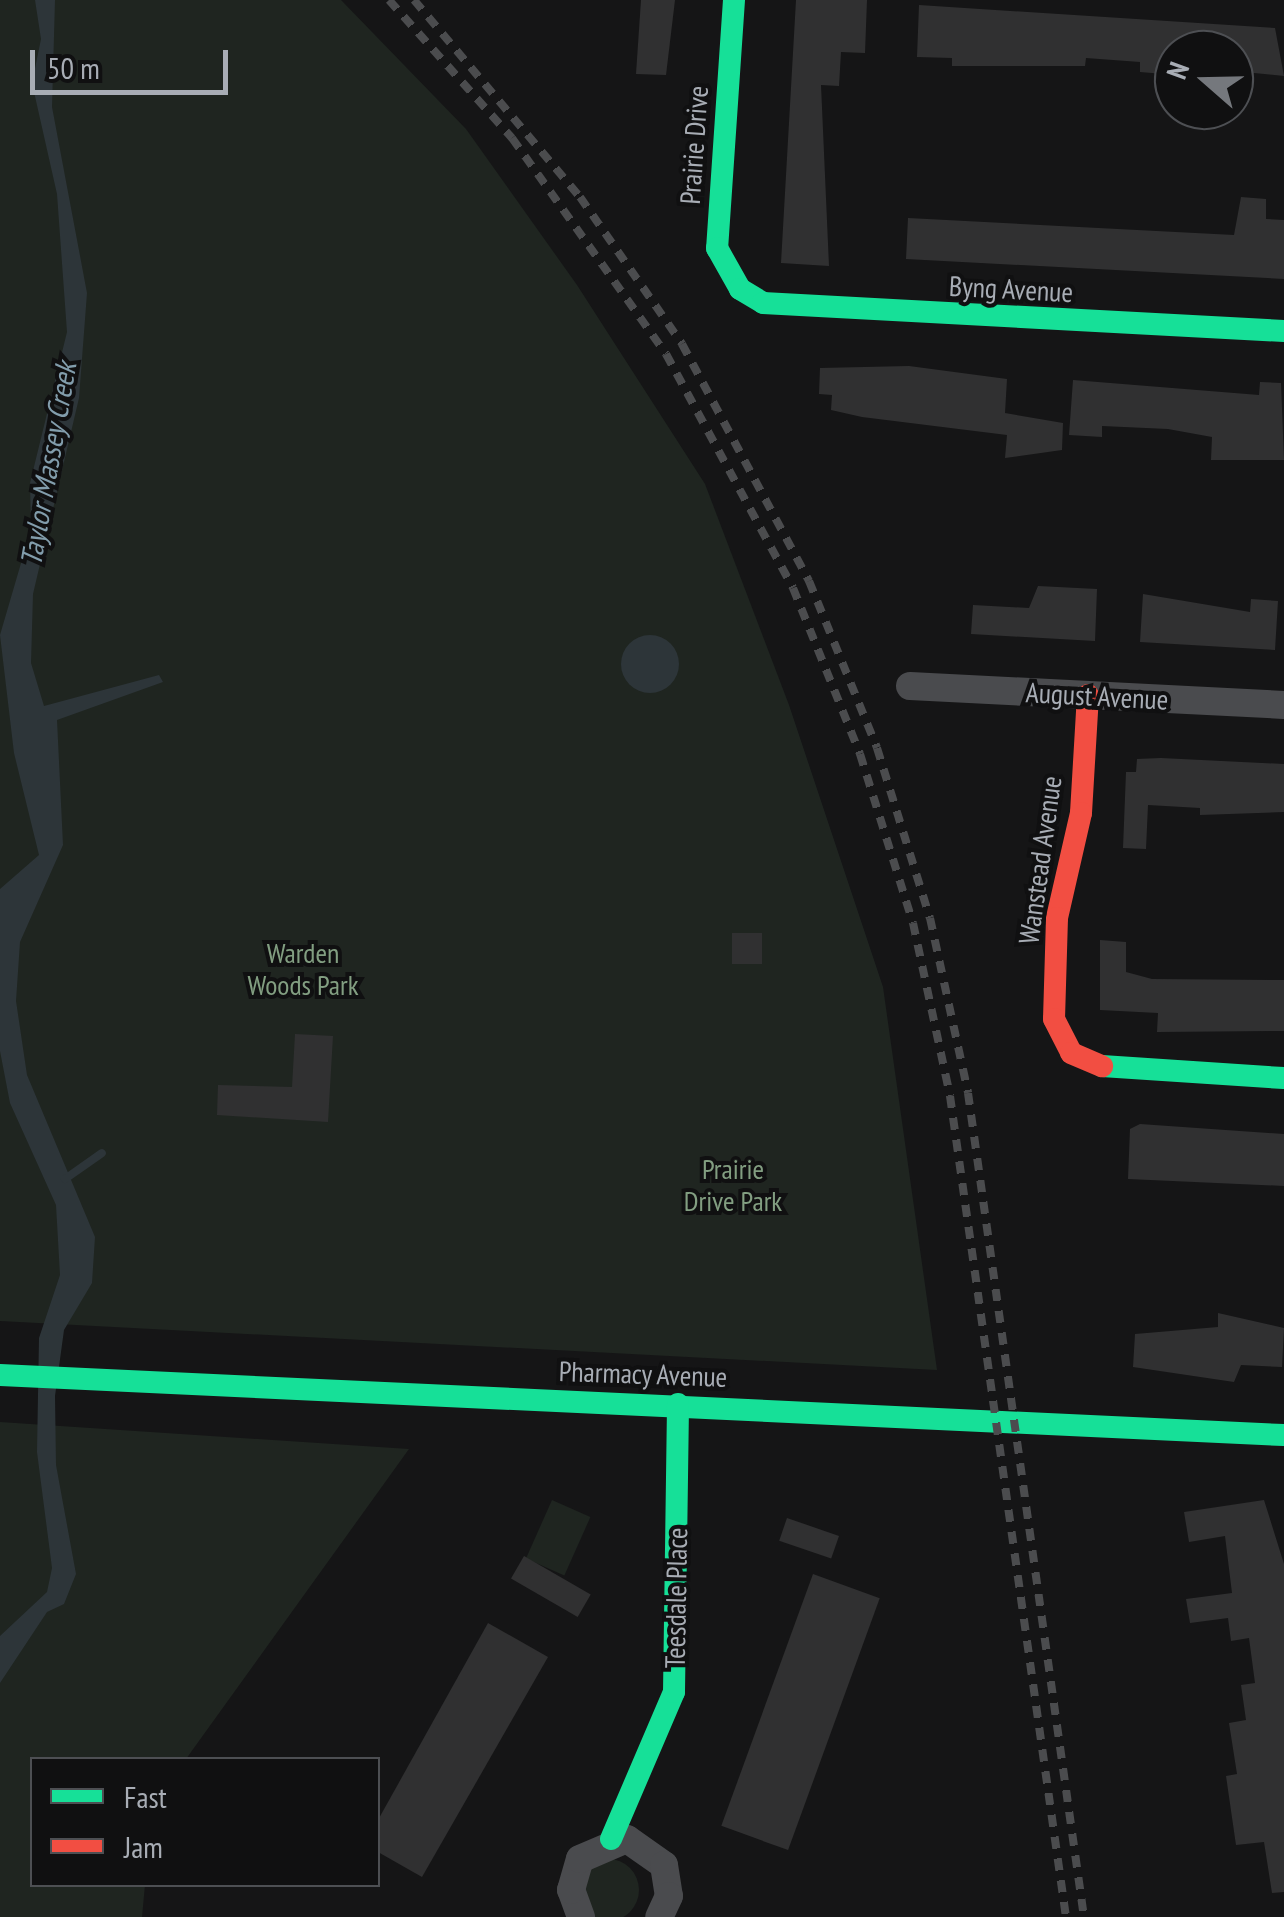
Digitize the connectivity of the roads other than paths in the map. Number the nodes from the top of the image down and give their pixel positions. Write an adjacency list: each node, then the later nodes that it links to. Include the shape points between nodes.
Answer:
1 (734, 0): 2 (street, Prairie Drive, via 717,248)
2 (740, 289): 3 (street, Byng Avenue, via 764,303 886,313)
3 (1284, 331)
4 (910, 686): 5 (street, August Avenue)
5 (1088, 696): 6 (street, August Avenue); 7 (street, Wanstead Avenue, via 1081,813 1058,918 1054,1019 1062,1036 1088,1064)
6 (1284, 704)
7 (1284, 1078)
8 (0, 1375): 9 (street, Pharmacy Avenue)
9 (678, 1404): 10 (street, Pharmacy Avenue); 11 (street, Teesdale Place, via 674,1692)
10 (1284, 1435)
11 (611, 1840): 12 (street, Teesdale Place, via 573,1873); 13 (street, via 642,1844 664,1865 668,1896)
12 (581, 1917)
13 (659, 1917)

